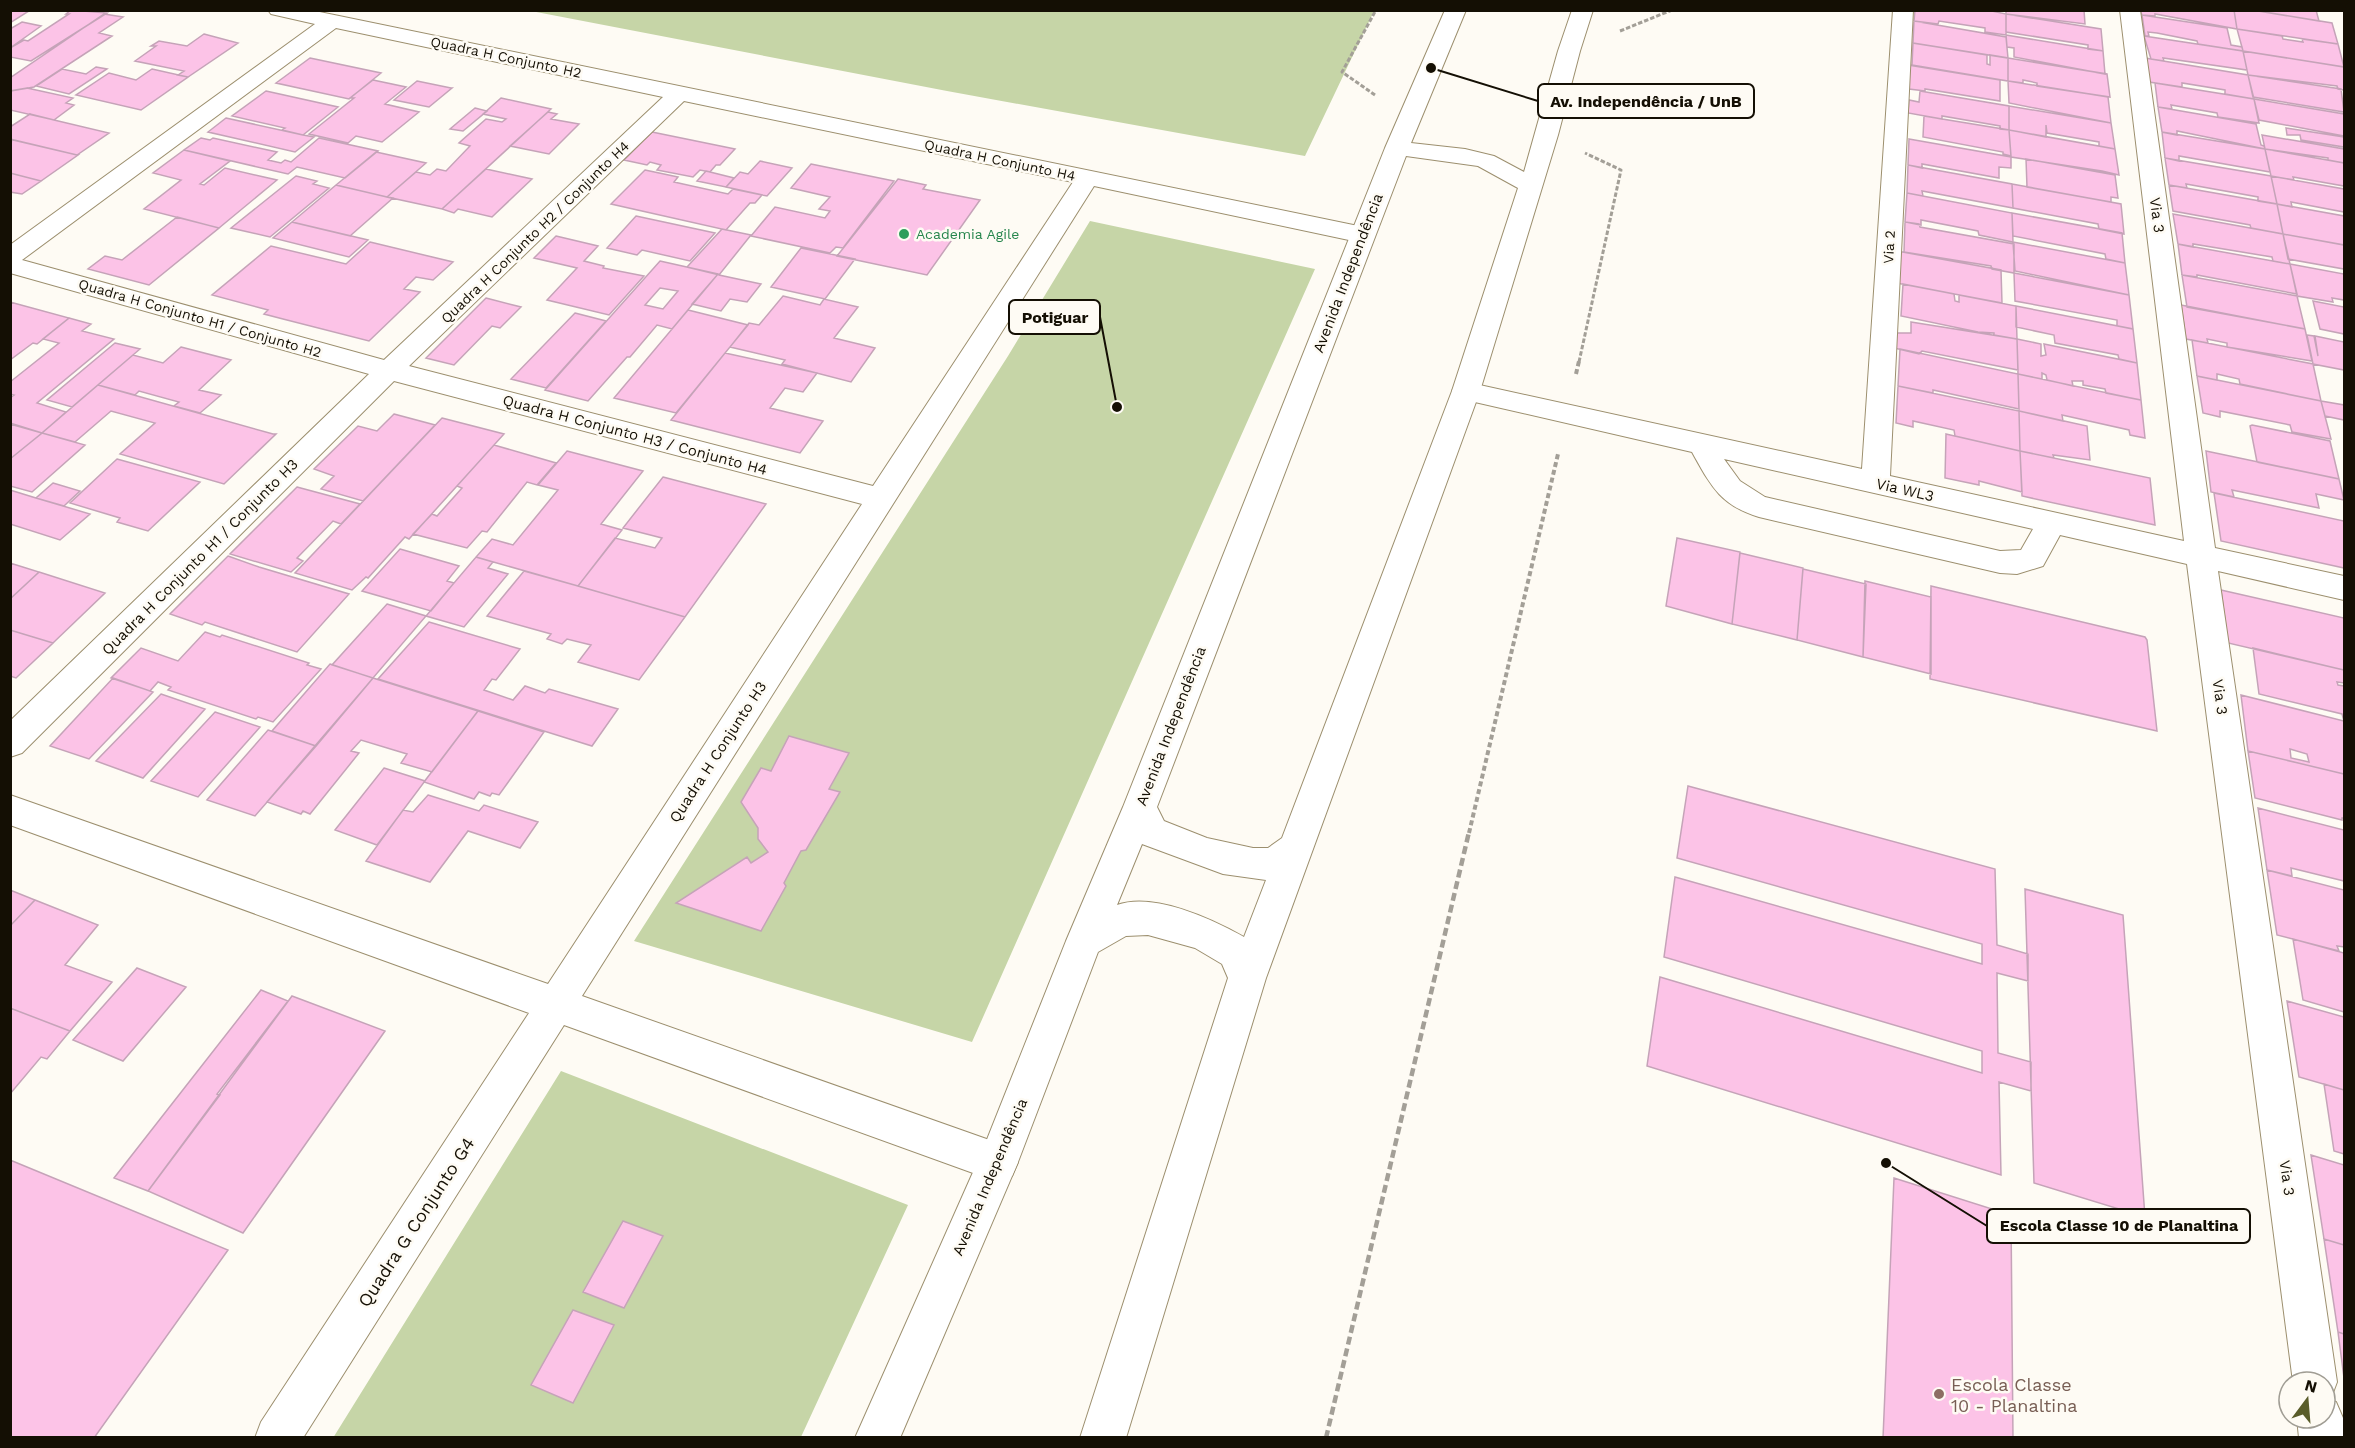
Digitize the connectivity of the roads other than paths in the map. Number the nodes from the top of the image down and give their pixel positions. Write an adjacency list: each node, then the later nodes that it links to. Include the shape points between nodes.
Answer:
1 (278, 10): 6 (street, Quadra H Conjunto H2)
2 (1456, 10): 8 (street, Avenida Independência)
3 (1583, 10): 10 (street)
4 (1903, 10): 17 (street, Via 2)
5 (2130, 10): 20 (street, Via 3)
6 (331, 22): 7 (street, Quadra H Conjunto H2); 12 (street)
7 (680, 93): 9 (street, Quadra H Conjunto H4); 14 (street, Quadra H Conjunto H2 / Conjunto H4)
8 (1397, 148): 10 (street, via 1486,161); 11 (street, Avenida Independência)
9 (1087, 178): 11 (street); 18 (street, Quadra H Conjunto H4)
10 (1531, 185): 15 (street)
11 (1363, 235): 23 (street, Avenida Independência)
12 (10, 257)
13 (10, 265): 14 (street, Quadra H Conjunto H1 / Conjunto H2)
14 (389, 370): 18 (street, Quadra H Conjunto H3 / Conjunto H4); 22 (street, Quadra H Conjunto H1 / Conjunto H3)
15 (1466, 391): 16 (street, Via WL3); 25 (street)
16 (1702, 444): 17 (street, Via WL3); 19 (street, via 1727,488 1739,499 2000,562 2017,563 2032,558)
17 (1875, 483): 19 (street, Via WL3)
18 (881, 499): 28 (street, Quadra H Conjunto H3)
19 (2052, 523): 20 (street, Via WL3)
20 (2201, 556): 21 (street, Via WL3); 30 (street, Via 3)
21 (2344, 588)
22 (10, 743)
23 (1140, 807): 25 (street, via 1151,832 1224,858 1264,864 1280,860); 26 (street, Avenida Independência)
24 (10, 810): 28 (street)
25 (1294, 849): 27 (street)
26 (1084, 941): 27 (street, via 1121,920 1148,918 1204,934 1235,952); 29 (street, Avenida Independência)
27 (1247, 978): 33 (street)
28 (555, 1006): 29 (street); 31 (street, Quadra G Conjunto G4)
29 (998, 1162): 32 (street, Avenida Independência)
30 (2313, 1370)
31 (278, 1437)
32 (877, 1437)
33 (1103, 1437)

